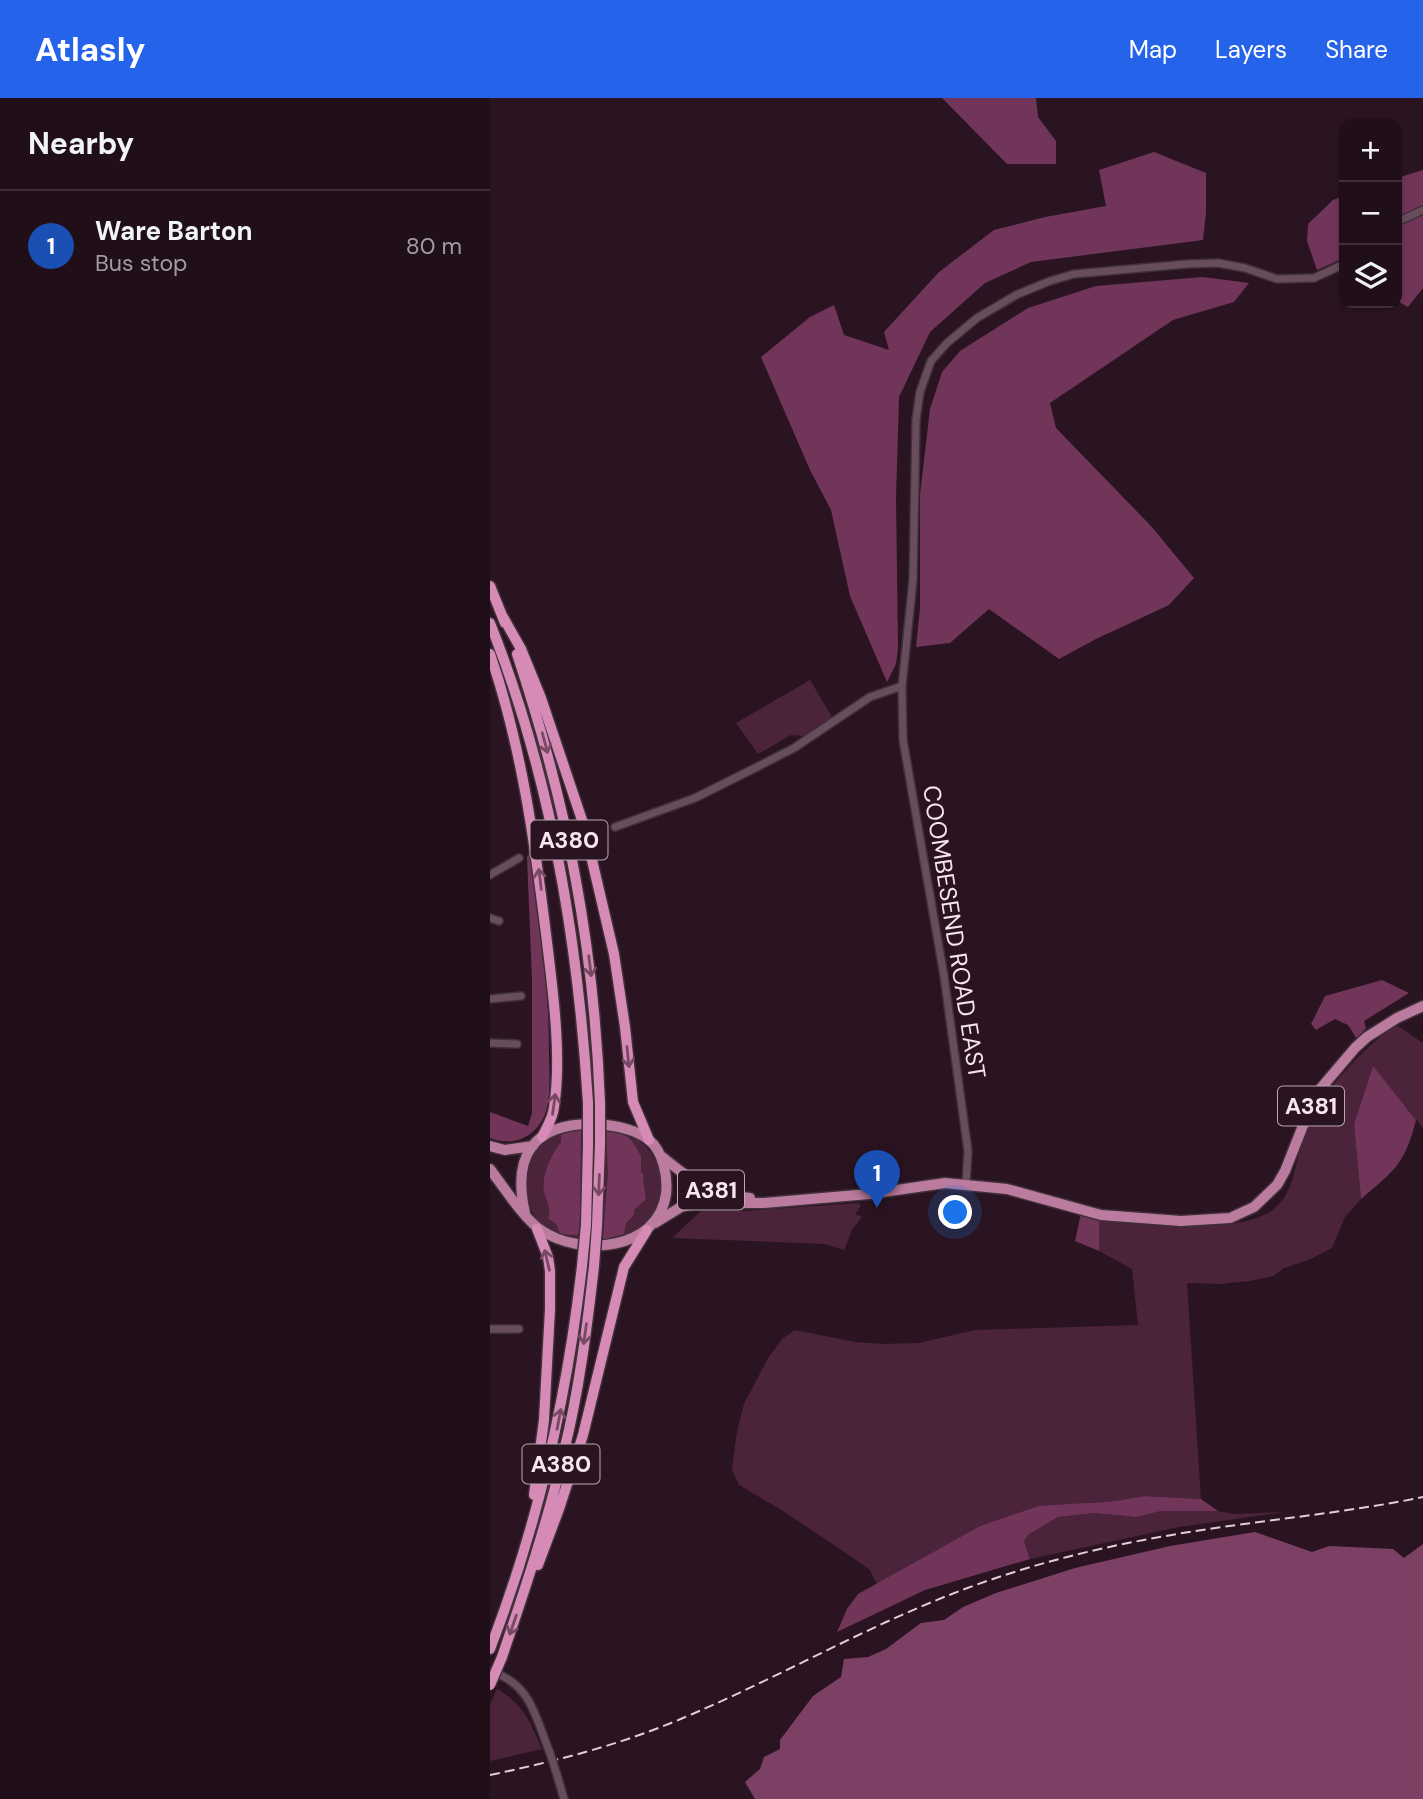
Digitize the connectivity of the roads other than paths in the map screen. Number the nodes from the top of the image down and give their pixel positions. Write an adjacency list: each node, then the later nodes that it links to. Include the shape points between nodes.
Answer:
1 (1423, 209): 2 (street)
2 (1402, 220)
3 (1339, 266): 8 (street, COOMBESEND ROAD EAST, via 1314,278 1277,279 1218,263 1074,274 1016,295 947,343 931,361 916,420 912,580)
4 (490, 586): 5 (highway, A380)
5 (503, 617): 20 (highway, A380, one-way to 20, via 541,698 584,826 617,975 633,1102); 28 (highway, A380, one-way to 28, bridge, via 538,718 581,903 593,989 600,1103)
6 (490, 623): 28 (highway, A380, bridge, via 528,733 558,853 580,996)
7 (490, 654): 19 (highway, A380, one-way to 7, via 554,1109 554,1003 529,808)
8 (902, 686): 9 (street, via 870,698 794,748 734,779); 25 (street, COOMBESEND ROAD EAST, via 904,740 968,1151)
9 (615, 827)
10 (519, 858): 11 (street)
11 (490, 875)
12 (490, 918): 13 (street)
13 (499, 921)
14 (521, 996): 15 (street)
15 (490, 999)
16 (1423, 1006): 25 (main road, A381, via 1355,1048 1312,1103 1277,1185 1254,1207 1230,1218 1181,1221 1101,1215 1007,1189)
17 (490, 1043): 18 (street)
18 (517, 1044)
19 (542, 1137): 20 (main road, via 573,1124 626,1129); 22 (main road)
20 (649, 1140): 23 (main road)
21 (490, 1146): 22 (main road, via 505,1150)
22 (533, 1146): 27 (main road, via 520,1175)
23 (660, 1155): 26 (main road, A381, via 701,1186 725,1195); 29 (main road, via 666,1192)
24 (490, 1170): 27 (main road)
25 (967, 1184): 26 (main road, A381, via 945,1182 869,1194)
26 (771, 1201): 29 (main road, A381, via 688,1205)
27 (525, 1213): 30 (main road)
28 (591, 1225): 31 (highway, A380, bridge)
29 (651, 1226): 30 (main road, via 633,1239 602,1245 566,1242); 35 (highway, A380, via 624,1267 572,1470 542,1556)
30 (537, 1228): 34 (highway, A380, one-way to 30, via 540,1458 548,1362 550,1271)
31 (588, 1266): 34 (highway, A380, one-way to 31, via 555,1436); 35 (highway, A380, one-way to 35, via 586,1331 567,1440)
32 (519, 1328): 33 (street)
33 (490, 1329)
34 (523, 1556): 36 (highway, A380)
35 (525, 1589): 38 (highway, A380, one-way to 38, bridge)
36 (490, 1649)
37 (490, 1671): 39 (street, bridge, via 505,1675 532,1703)
38 (490, 1685)
39 (564, 1799)

